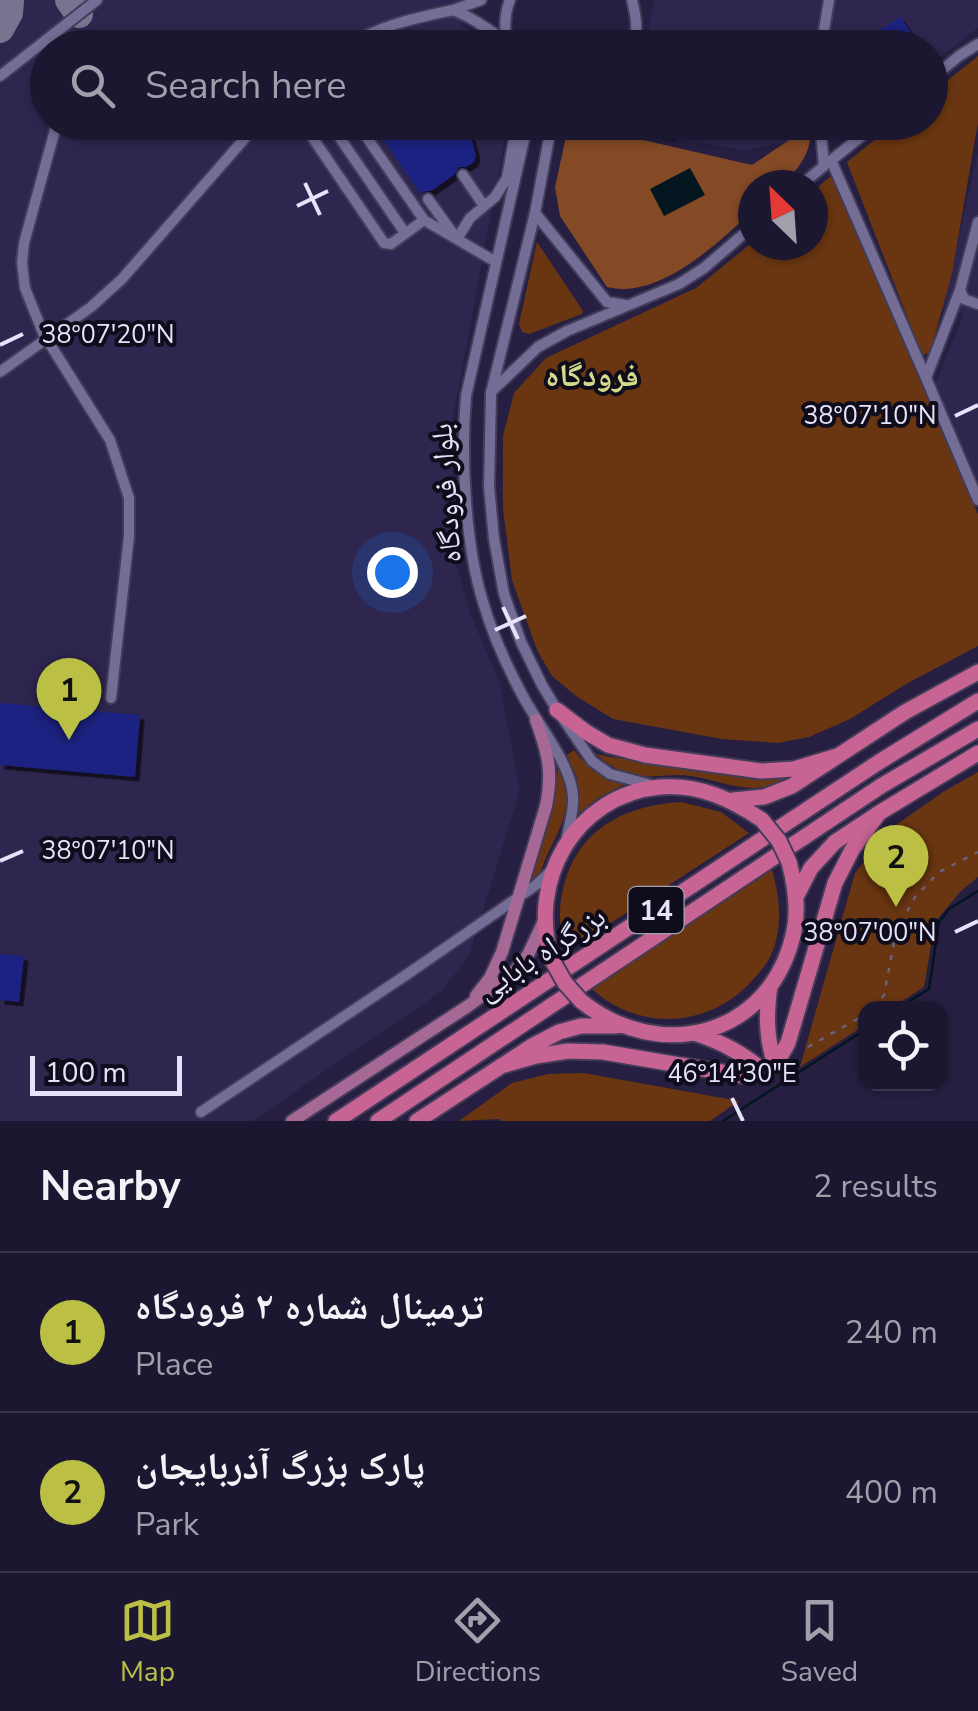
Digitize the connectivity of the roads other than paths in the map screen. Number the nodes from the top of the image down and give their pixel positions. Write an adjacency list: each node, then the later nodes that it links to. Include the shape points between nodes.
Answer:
1 (97, 0): 7 (street)
2 (442, 0): 6 (street)
3 (510, 0): 10 (street)
4 (632, 0): 11 (street)
5 (829, 0): 12 (street)
6 (467, 4): 8 (street); 9 (street)
7 (59, 30)
8 (379, 30)
9 (487, 30)
10 (504, 30)
11 (635, 30)
12 (824, 30)
13 (978, 44): 15 (street)
14 (30, 52): 16 (street)
15 (948, 66)
16 (0, 76)
17 (53, 140): 42 (street, via 22,263)
18 (243, 140): 42 (street, via 122,280)
19 (314, 140): 35 (street, via 384,243)
20 (341, 140): 35 (street)
21 (368, 140): 33 (street)
22 (514, 140): 31 (street, via 507,178)
23 (524, 140): 38 (street, بلوار فرودگاه)
24 (549, 140): 32 (street, بلوار فرودگاه)
25 (824, 140): 27 (street)
26 (857, 140): 27 (street)
27 (828, 163): 28 (street); 44 (street)
28 (819, 170)
29 (463, 175): 31 (street)
30 (428, 199): 37 (street)
31 (484, 206): 37 (street)
32 (535, 213): 41 (street, via 607,302); 45 (street, بلوار فرودگاه)
33 (424, 220): 35 (street); 37 (street)
34 (978, 222): 39 (street)
35 (406, 233)
36 (738, 239): 41 (street, via 679,284)
37 (457, 240): 38 (street)
38 (496, 262): 51 (street, بلوار فرودگاه, via 466,396 470,523 482,599)
39 (960, 290): 40 (street); 44 (street)
40 (978, 304)
41 (627, 306): 45 (street, via 538,347)
42 (47, 339): 43 (street); 48 (street, via 110,440 129,498)
43 (0, 372)
44 (926, 378): 46 (street)
45 (490, 393): 50 (street, بلوار فرودگاه, via 489,487 504,594)
46 (978, 500)
47 (978, 672): 54 (highway)
48 (111, 698)
49 (978, 702): 71 (highway, بزرگراه بابایی / 14)
50 (557, 710): 54 (highway, via 608,744 645,755 761,771); 55 (street, بلوار فرودگاه, via 592,761 610,774)
51 (536, 720): 58 (street, بلوار فرودگاه, via 568,773 573,794); 61 (main road, via 550,782)
52 (978, 728): 72 (highway, بزرگراه بابایی / 14)
53 (978, 753): 57 (highway)
54 (837, 756): 56 (highway, via 792,786)
55 (661, 787): 56 (highway); 58 (highway, via 608,804)
56 (733, 800): 60 (highway, bridge, via 779,841)
57 (879, 813): 60 (highway, via 835,842); 68 (highway, via 835,883 788,1043)
58 (566, 844): 59 (highway)
59 (554, 868): 61 (street); 62 (highway)
60 (797, 895): 63 (highway, via 786,960)
61 (517, 898): 64 (main road, via 502,952); 69 (street)
62 (544, 921): 64 (main road, via 512,974); 65 (highway, bridge, via 565,983 598,1015)
63 (770, 986): 66 (highway, via 747,1009); 68 (highway)
64 (468, 1006): 70 (main road)
65 (622, 1026): 66 (highway); 67 (highway, via 558,1032)
66 (697, 1034): 68 (highway)
67 (500, 1066): 68 (highway, via 568,1051 745,1076); 73 (highway)
68 (770, 1069)
69 (201, 1112)
70 (292, 1121)
71 (336, 1121)
72 (378, 1121)
73 (417, 1121)

